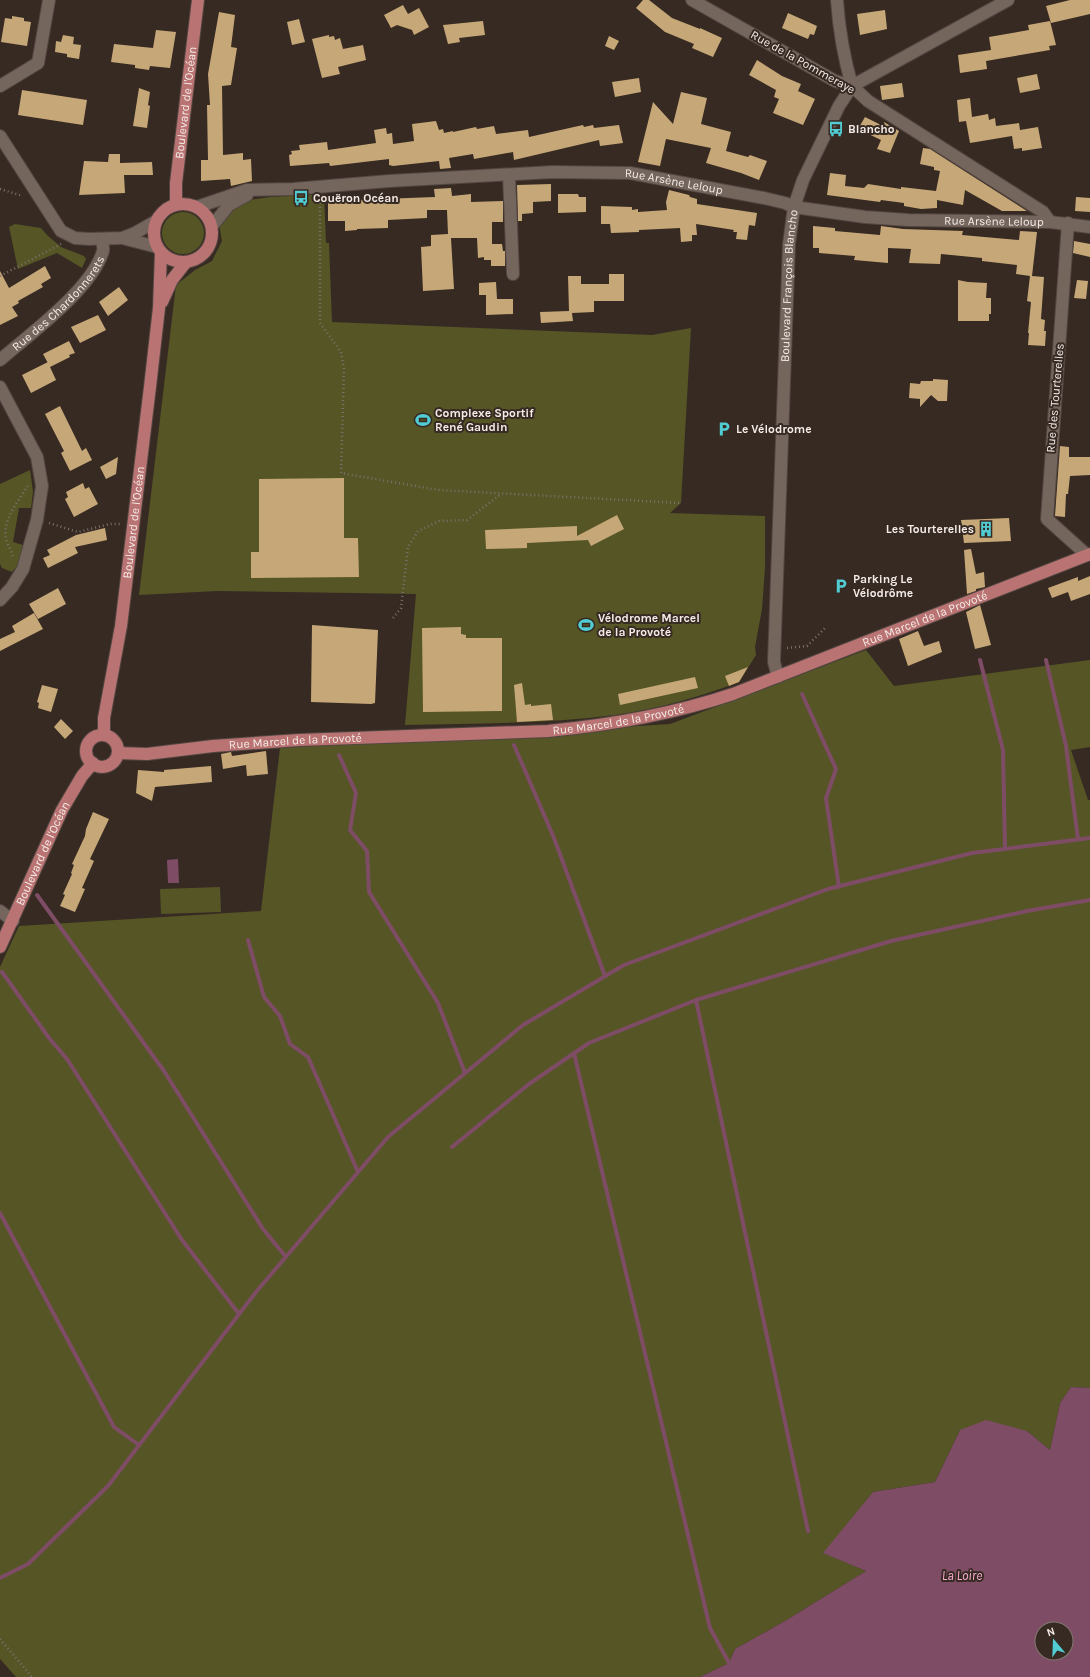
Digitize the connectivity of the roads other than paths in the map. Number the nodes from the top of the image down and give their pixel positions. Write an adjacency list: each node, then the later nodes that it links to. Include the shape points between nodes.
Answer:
1 (49, 0): 6 (street, via 38,63)
2 (198, 0): 11 (main road, Boulevard de l'Océan, via 176,183)
3 (692, 0): 7 (street, Rue de la Pommeraye, via 835,81)
4 (837, 0): 7 (street, via 838,26)
5 (1008, 0): 7 (street, Boulevard François Blancho)
6 (0, 86)
7 (852, 86): 13 (street, Boulevard François Blancho, via 815,154); 15 (street, Rue de la Pommeraye, via 868,101 1043,212)
8 (0, 136): 20 (street, via 61,231 74,238)
9 (509, 175): 10 (street, Rue Arsène Leloup); 13 (street, Rue Arsène Leloup, via 552,172 630,173 764,198); 23 (street)
10 (255, 191): 12 (street, Rue Arsène Leloup, via 241,191); 17 (street, Rue Arsène Leloup, via 229,205)
11 (176, 204): 12 (main road); 14 (main road, via 164,210)
12 (197, 207): 17 (main road, via 206,215)
13 (794, 207): 15 (street, Rue Arsène Leloup, via 908,220); 29 (street, Boulevard François Blancho, via 789,244 774,648)
14 (156, 222): 19 (street); 21 (main road, via 154,234)
15 (1050, 222): 16 (street, Rue Arsène Leloup)
16 (1068, 223): 18 (street, Rue Arsène Leloup); 27 (street, Rue des Tourterelles, via 1047,519)
17 (212, 226): 22 (main road, via 212,238 207,250 198,258)
18 (1090, 227)
19 (122, 238): 20 (street); 21 (street)
20 (102, 239): 25 (street, Rue des Chardonnerets, via 103,251 90,277 54,314)
21 (159, 250): 22 (main road, via 175,261); 24 (main road, Boulevard de l'Océan)
22 (186, 262): 24 (main road, Boulevard de l'Océan, via 172,280)
23 (513, 274)
24 (159, 308): 30 (main road, Boulevard de l'Océan, via 122,626 104,718)
25 (0, 360)
26 (0, 387): 28 (street, via 37,457 42,486 37,520 23,569)
27 (1089, 554): 29 (main road, Rue Marcel de la Provoté)
28 (0, 600)
29 (778, 677): 31 (main road, Rue Marcel de la Provoté, via 682,710 584,728 253,743 147,754)
30 (104, 735): 31 (main road, via 116,743); 32 (main road, via 94,737 87,745 87,755)
31 (118, 753): 32 (main road, via 113,762 103,767)
32 (93, 763): 34 (main road, Boulevard de l'Océan, via 82,776 62,810)
33 (0, 911): 34 (street)
34 (13, 921): 35 (main road, Boulevard de l'Océan)
35 (0, 947)

